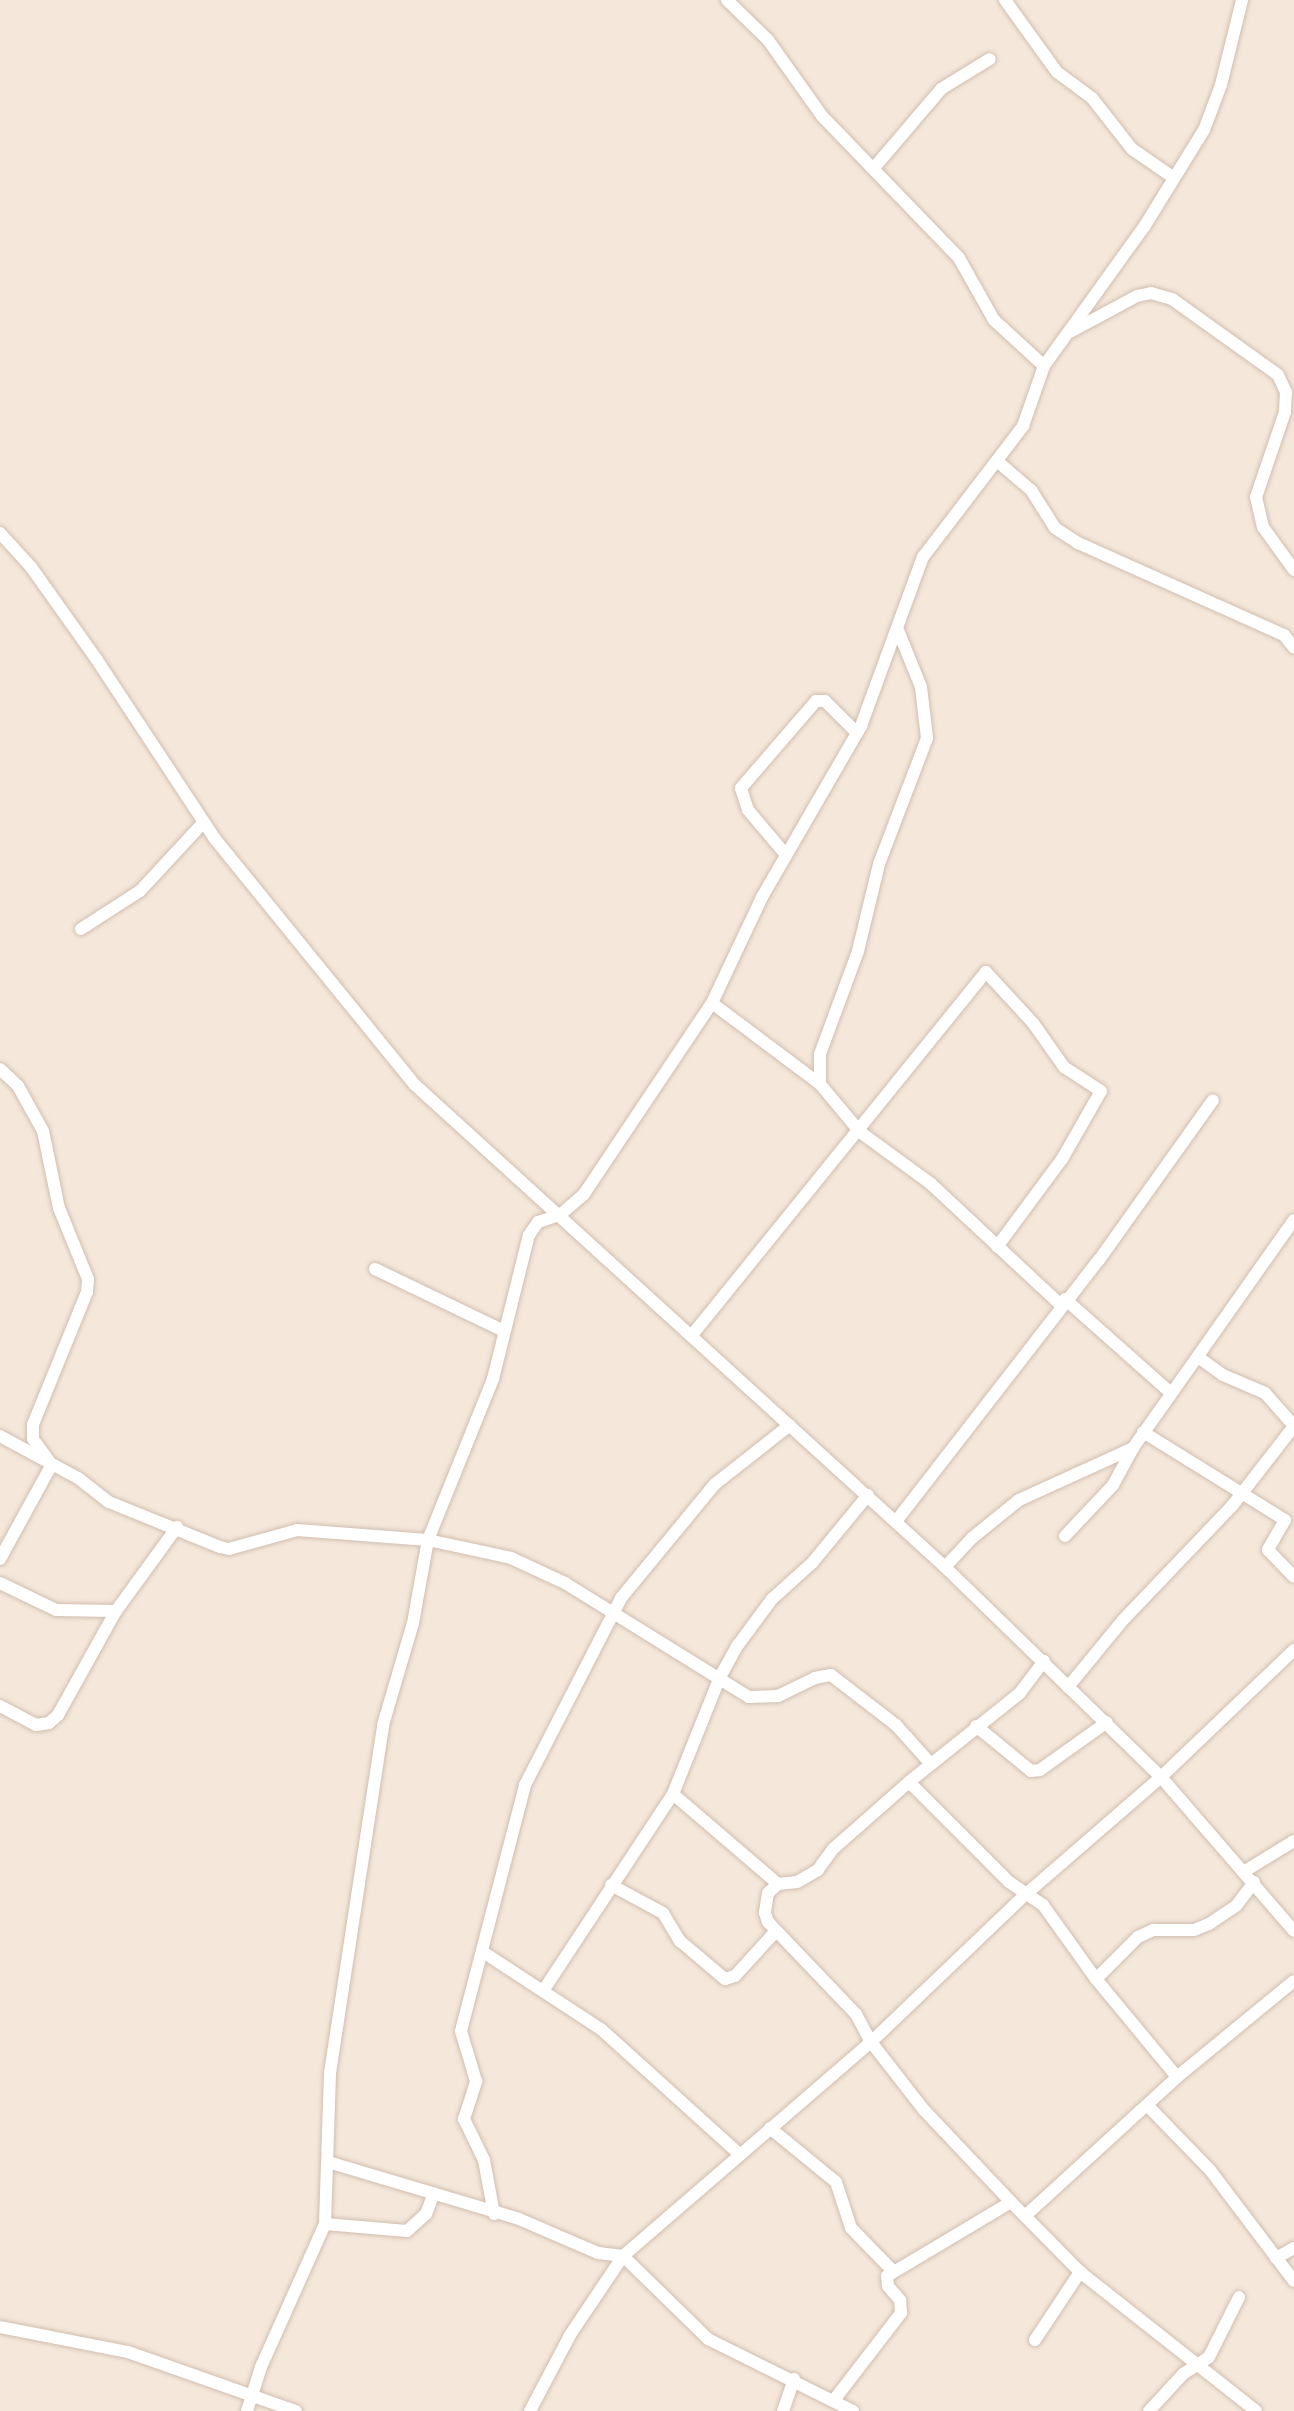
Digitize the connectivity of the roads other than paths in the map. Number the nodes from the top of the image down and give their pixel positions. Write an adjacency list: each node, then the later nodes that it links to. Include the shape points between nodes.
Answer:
1 (1005, 0): 6 (street, via 1058,72 1092,98 1132,149)
2 (1242, 0): 6 (street, via 1213,110)
3 (736, 3): 5 (street, via 780,54 822,117)
4 (990, 59): 5 (street, via 941,89)
5 (873, 169): 8 (street, via 959,258 993,320)
6 (1174, 178): 7 (street)
7 (1069, 332): 8 (street); 11 (street, via 1151,293 1172,299 1278,375 1286,393 1284,412 1257,504 1263,527)
8 (1044, 366): 9 (street, via 1028,418)
9 (997, 461): 12 (street, via 935,536 916,573); 13 (street, via 1031,490 1055,528 1078,543 1284,635)
10 (0, 533): 17 (street, via 31,567 97,660)
11 (1294, 570)
12 (898, 631): 14 (street); 15 (street)
13 (1294, 648)
14 (908, 657): 15 (street); 22 (street, via 926,705 927,738 879,864 858,951 823,1042)
15 (889, 658): 16 (street)
16 (857, 733): 18 (street); 18 (street, via 825,701 816,701 741,788 748,810)
17 (204, 822): 19 (street, via 140,891); 25 (street, via 301,950 414,1084)
18 (786, 855): 20 (street)
19 (81, 929)
20 (712, 1003): 22 (street); 25 (street, via 584,1194)
21 (0, 1069): 39 (street, via 18,1086 43,1131 59,1208 88,1279 87,1292 33,1424 33,1439)
22 (820, 1084): 24 (street)
23 (1213, 1100): 29 (street)
24 (860, 1132): 27 (street, via 930,1183); 27 (street, via 981,975 991,974 1064,1067 1101,1091 1062,1160); 31 (street)
25 (560, 1215): 30 (street, via 538,1222 529,1236); 31 (street)
26 (1294, 1220): 32 (street)
27 (997, 1247): 29 (street)
28 (375, 1269): 30 (street)
29 (1063, 1302): 33 (street); 44 (street)
30 (504, 1331): 47 (street, via 485,1404)
31 (692, 1335): 34 (street)
32 (1198, 1357): 33 (street); 35 (street, via 1223,1375 1265,1393)
33 (1171, 1393): 36 (street)
34 (790, 1425): 42 (street); 53 (street, via 715,1483 621,1598)
35 (1294, 1426): 41 (street)
36 (1143, 1432): 38 (street); 40 (street)
37 (0, 1436): 39 (street)
38 (1133, 1448): 46 (street, via 1113,1485); 49 (street, via 1019,1500)
39 (52, 1464): 45 (street, via 109,1502); 48 (street)
40 (1224, 1484): 41 (street); 43 (street)
41 (1244, 1493): 43 (street); 50 (street, via 1285,1520 1268,1550)
42 (869, 1495): 44 (street); 56 (street, via 812,1563 772,1599)
43 (1232, 1507): 57 (street, via 1123,1620)
44 (897, 1520): 49 (street)
45 (177, 1527): 47 (street, via 229,1549 297,1530); 52 (street)
46 (1065, 1536)
47 (428, 1540): 53 (street, via 511,1558 565,1583); 82 (street, via 413,1623 386,1709 362,1849 330,2073)
48 (0, 1559)
49 (945, 1567): 55 (street)
50 (1294, 1577)
51 (0, 1583): 52 (street, via 56,1610)
52 (116, 1611): 58 (street, via 49,1723 36,1725)
53 (613, 1616): 56 (street); 73 (street, via 525,1785)
54 (1291, 1659): 62 (street)
55 (1044, 1661): 57 (street); 60 (street, via 1020,1693)
56 (720, 1676): 61 (street, via 734,1691 761,1698 831,1675 896,1724); 64 (street)
57 (1068, 1687): 59 (street)
58 (0, 1706)
59 (1107, 1722): 60 (street, via 1041,1770 1031,1771); 62 (street)
60 (976, 1726): 61 (street)
61 (931, 1764): 63 (street)
62 (1161, 1776): 66 (street); 70 (street)
63 (909, 1782): 68 (street, via 833,1849 818,1870 797,1882); 70 (street)
64 (673, 1794): 68 (street); 69 (street)
65 (1294, 1842): 66 (street)
66 (1245, 1871): 67 (street)
67 (1254, 1882): 72 (street); 74 (street, via 1236,1906 1209,1924 1194,1930 1153,1930 1138,1937)
68 (778, 1884): 71 (street, via 765,1903 768,1922)
69 (611, 1885): 71 (street, via 663,1913 680,1941 725,1979 735,1976); 76 (street)
70 (1026, 1894): 74 (street, via 1044,1905); 77 (street)
71 (776, 1931): 77 (street, via 856,2014)
72 (1294, 1931)
73 (483, 1952): 76 (street); 85 (street, via 461,2031 476,2081 464,2119 484,2160)
74 (1096, 1979): 78 (street)
75 (1294, 1981): 78 (street)
76 (543, 1992): 81 (street, via 602,2029)
77 (871, 2042): 80 (street); 84 (street, via 924,2110)
78 (1177, 2077): 79 (street)
79 (1147, 2105): 86 (street); 90 (street, via 1210,2170)
80 (770, 2128): 81 (street); 91 (street, via 836,2182 851,2228)
81 (739, 2154): 89 (street)
82 (328, 2162): 83 (street); 87 (street)
83 (434, 2193): 85 (street); 87 (street, via 426,2214 407,2231)
84 (1011, 2202): 86 (street); 91 (street)
85 (494, 2214): 89 (street, via 543,2227 598,2253)
86 (1025, 2216): 92 (street)
87 (325, 2224): 99 (street)
88 (1294, 2249): 90 (street)
89 (623, 2256): 98 (street, via 708,2339); 103 (street, via 569,2335)
90 (1276, 2258): 93 (street)
91 (892, 2271): 100 (street, via 886,2282 900,2300 901,2313)
92 (1080, 2272): 96 (street); 97 (street)
93 (1294, 2281)
94 (1239, 2297): 97 (street, via 1209,2357)
95 (0, 2327): 99 (street, via 68,2338 160,2362 222,2389)
96 (1035, 2340)
97 (1197, 2364): 106 (street); 107 (street)
98 (794, 2379): 100 (street); 104 (street)
99 (252, 2395): 101 (street); 102 (street)
100 (836, 2405): 105 (street)
101 (247, 2411)
102 (296, 2411)
103 (530, 2411)
104 (783, 2411)
105 (853, 2411)
106 (1149, 2411)
107 (1255, 2411)

